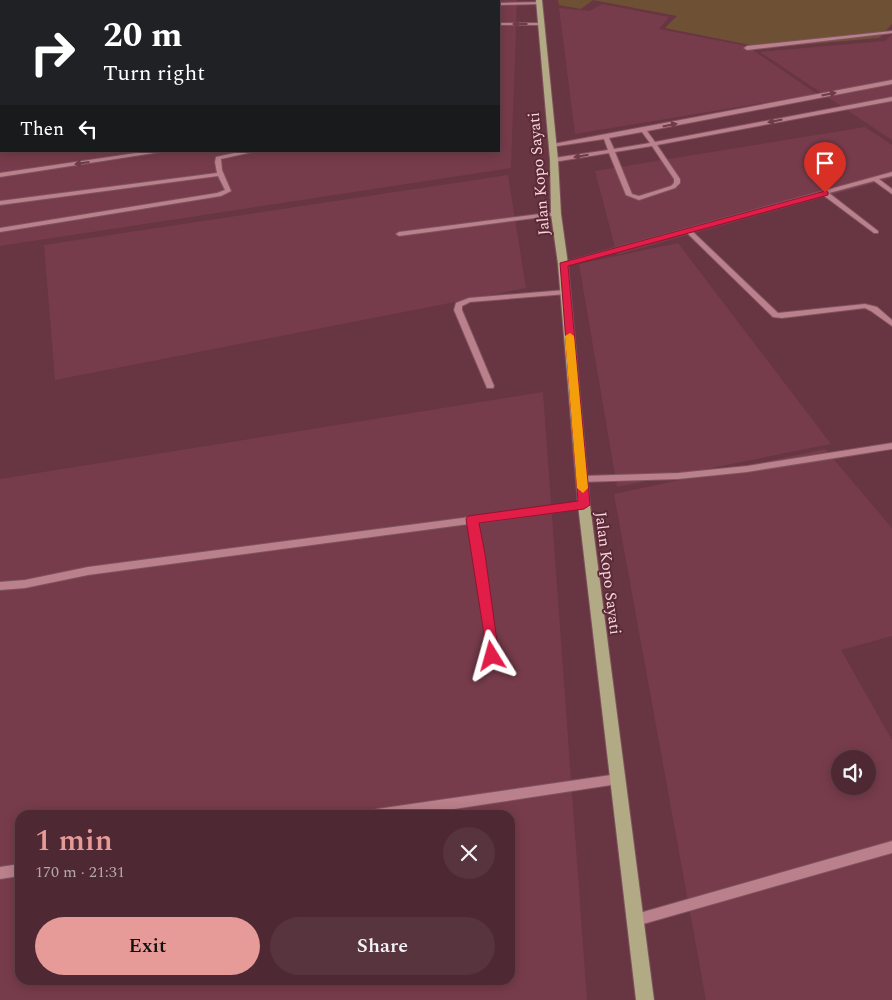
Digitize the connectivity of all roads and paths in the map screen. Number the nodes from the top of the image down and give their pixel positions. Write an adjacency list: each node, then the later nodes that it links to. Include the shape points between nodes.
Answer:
1 (540, 1): 2 (street); 4 (main road, Jalan Kopo Sayati)
2 (500, 4)
3 (500, 24): 4 (street, one-way to 3)
4 (541, 24): 13 (main road, Jalan Kopo Sayati)
5 (892, 32): 6 (street)
6 (746, 48)
7 (892, 82): 9 (street, one-way to 7)
8 (892, 99): 9 (street)
9 (809, 106): 10 (street, one-way to 9); 12 (street, one-way to 12)
10 (644, 130): 11 (street); 12 (street)
11 (606, 137): 13 (street); 14 (street)
12 (654, 144): 14 (street); 14 (street, via 677,183 639,198 630,195)
13 (553, 146): 17 (main road, Jalan Kopo Sayati)
14 (613, 151): 17 (street, one-way to 17)
15 (157, 152): 20 (street, one-way to 20)
16 (249, 152): 18 (street, via 218,158)
17 (554, 160): 25 (main road, Jalan Kopo Sayati)
18 (220, 174): 24 (street); 26 (street, via 228,191 219,195)
19 (892, 174): 21 (street)
20 (0, 175)
21 (876, 180): 22 (street); 23 (street)
22 (892, 192)
23 (825, 193): 27 (street); 28 (street)
24 (0, 203)
25 (556, 214): 29 (street); 30 (main road, Jalan Kopo Sayati)
26 (0, 230)
27 (688, 230): 30 (street); 32 (street, via 776,315 865,306)
28 (876, 232)
29 (399, 234)
30 (563, 264): 31 (main road, Jalan Kopo Sayati)
31 (565, 292): 33 (street, via 469,300 459,305 458,310); 35 (main road, Jalan Kopo Sayati)
32 (892, 324)
33 (490, 386)
34 (892, 446): 35 (street, via 747,469 678,476)
35 (582, 479): 36 (main road, Jalan Kopo Sayati)
36 (584, 505): 37 (street); 40 (main road, Jalan Kopo Sayati)
37 (472, 519): 38 (street); 39 (street)
38 (0, 586)
39 (492, 656)
40 (618, 779): 41 (street); 45 (main road, Jalan Kopo Sayati)
41 (410, 810)
42 (892, 847): 45 (street)
43 (15, 871): 44 (street)
44 (0, 873)
45 (636, 920): 46 (main road, Jalan Kopo Sayati)
46 (645, 1000)

